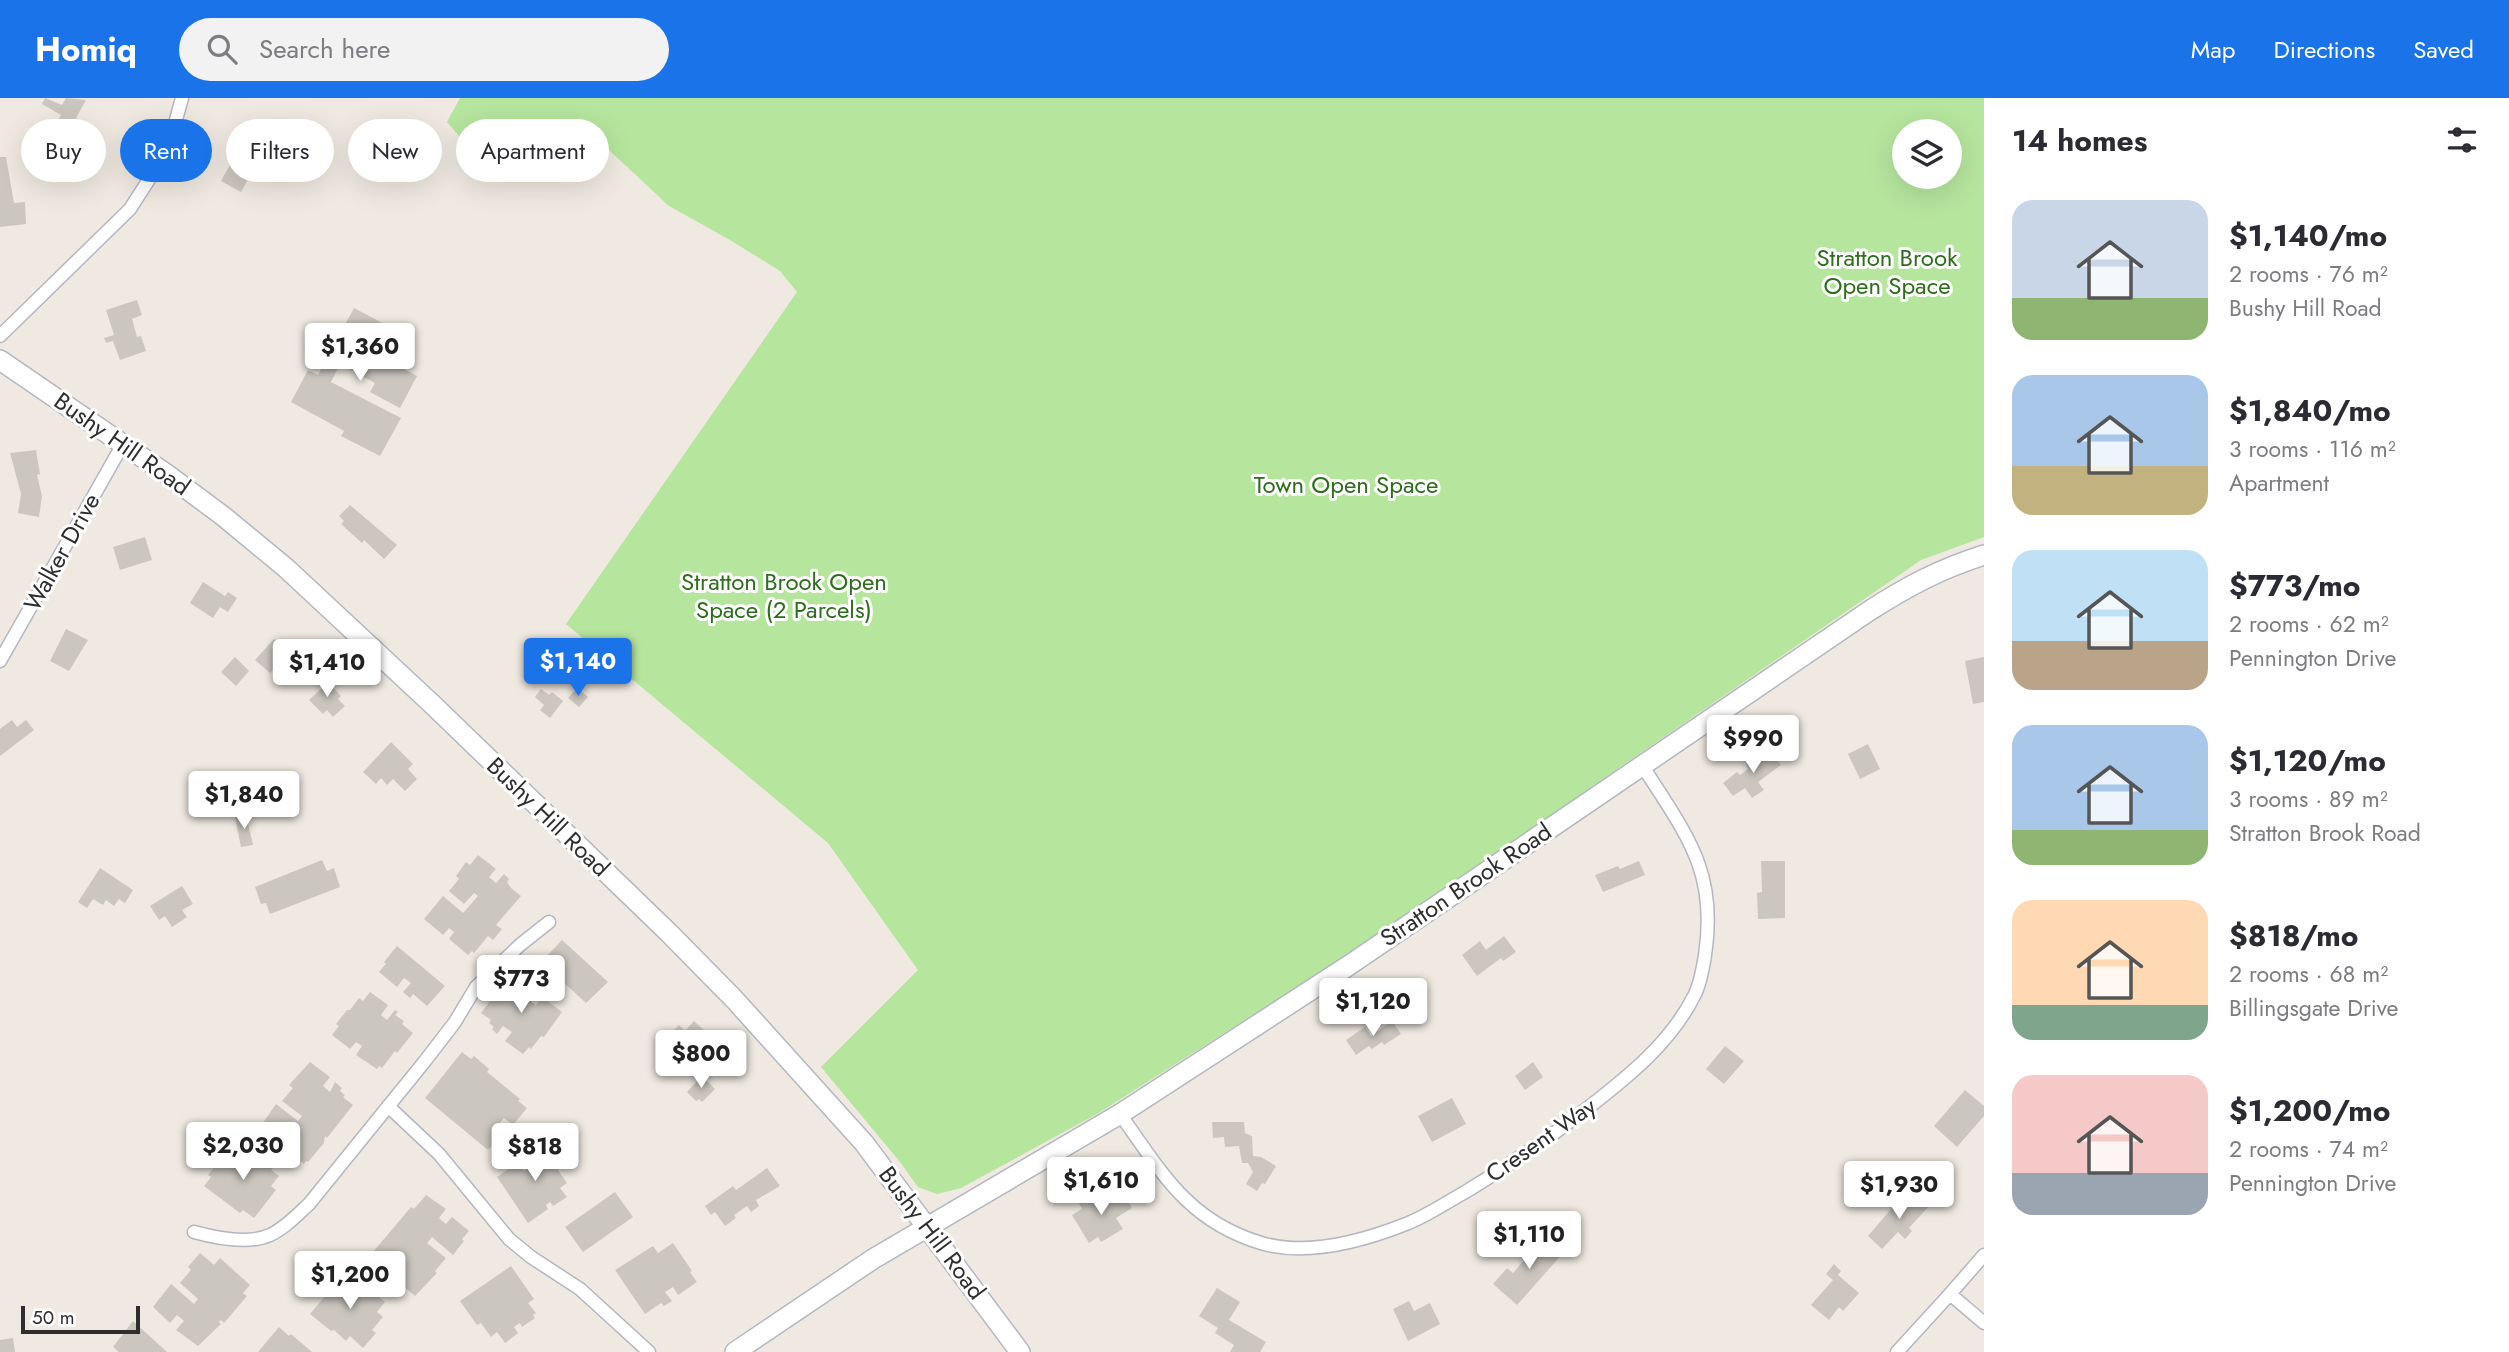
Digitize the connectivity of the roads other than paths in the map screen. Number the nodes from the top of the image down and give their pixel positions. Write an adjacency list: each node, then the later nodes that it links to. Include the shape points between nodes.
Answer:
1 (182, 98): 2 (street, via 170,138 130,209)
2 (0, 336)
3 (0, 360): 4 (street, Bushy Hill Road)
4 (123, 444): 6 (street, Walker Drive); 11 (street, Bushy Hill Road, via 223,516 286,569 669,933 864,1143)
5 (1984, 555): 7 (street, Stratton Brook Road, via 1898,593)
6 (0, 661)
7 (1642, 765): 10 (street, Stratton Brook Road); 10 (street, Cresent Way, via 1692,844 1703,872 1708,917 1695,995 1665,1039 1632,1074 1519,1160 1410,1223 1368,1238 1289,1247 1264,1244 1205,1217 1164,1175)
8 (549, 922): 9 (street, via 476,988)
9 (388, 1106): 12 (street, via 288,1224 268,1236 240,1240); 16 (street, via 439,1154 509,1239 580,1289)
10 (1121, 1114): 11 (street, Stratton Brook Road)
11 (927, 1227): 17 (street, Stratton Brook Road); 18 (street, Bushy Hill Road)
12 (194, 1232)
13 (1984, 1255): 14 (street)
14 (1950, 1294): 15 (street); 19 (street)
15 (1984, 1323)
16 (649, 1352)
17 (735, 1352)
18 (1020, 1352)
19 (1897, 1352)

